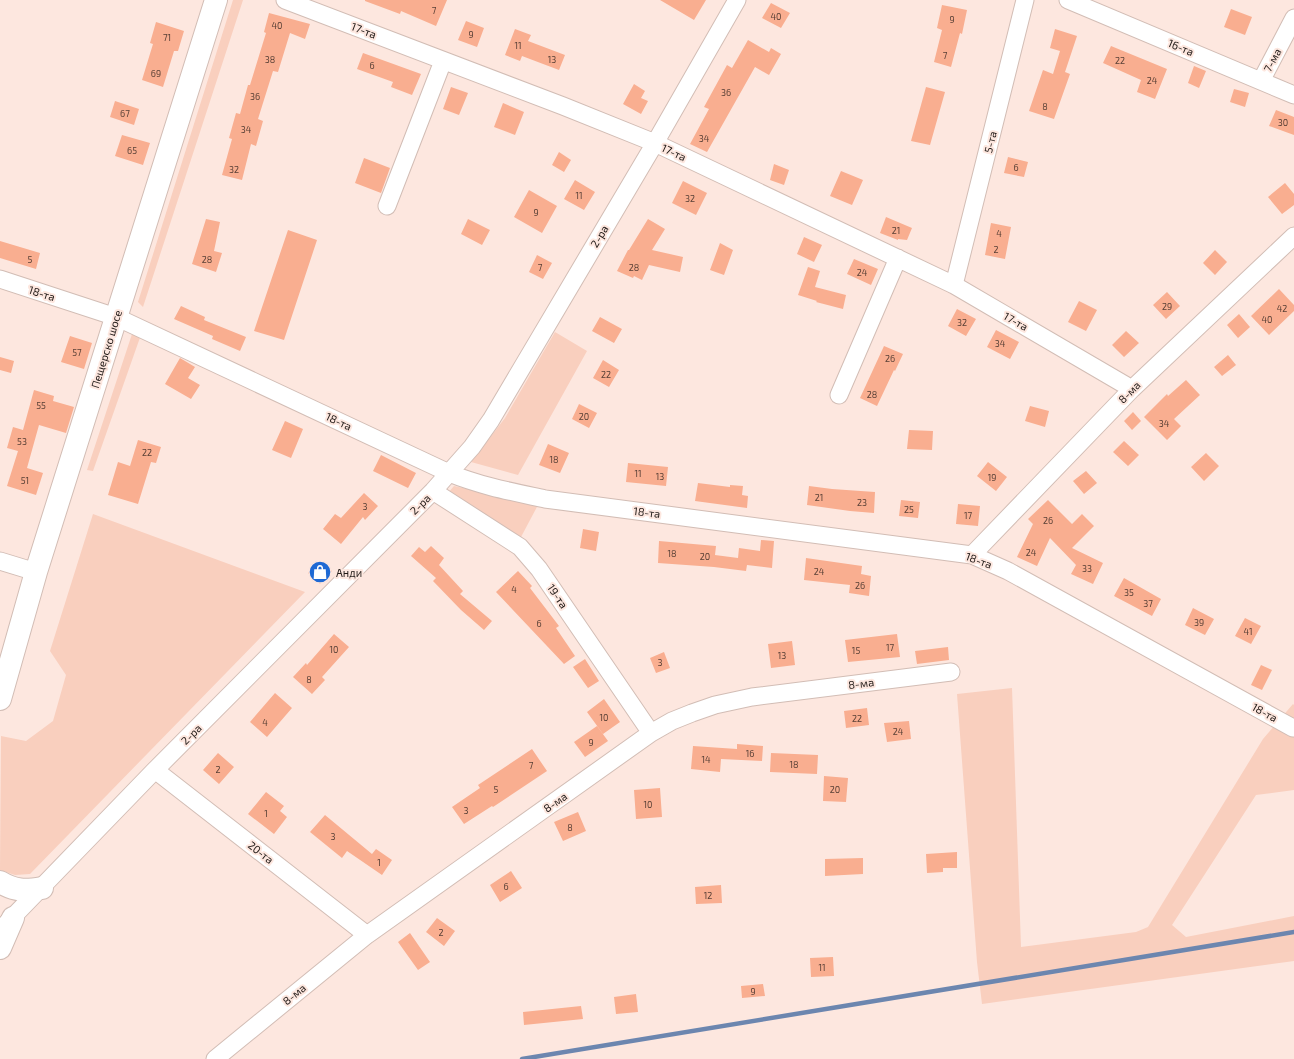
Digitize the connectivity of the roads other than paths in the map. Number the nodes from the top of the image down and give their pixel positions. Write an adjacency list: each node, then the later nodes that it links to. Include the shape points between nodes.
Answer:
1 (216, 0): 16 (main road, Пещерско шосе)
2 (285, 0): 7 (street, 17-та)
3 (737, 0): 10 (street, 2-ра)
4 (1025, 0): 15 (street, 5-та)
5 (1068, 0): 8 (street, 16-та)
6 (1294, 18): 8 (street, 7-ма)
7 (443, 61): 10 (street, 17-та); 11 (street)
8 (1261, 81): 9 (street, 16-та)
9 (1294, 95)
10 (655, 143): 13 (street, 17-та); 19 (street, 2-ра, via 491,420)
11 (387, 206)
12 (1294, 236): 17 (street, 8-ма)
13 (898, 258): 15 (street, 17-та); 18 (street)
14 (0, 279): 16 (street, 18-та)
15 (954, 284): 17 (street, 17-та)
16 (116, 317): 19 (street, 18-та); 23 (main road, Пещерско шосе)
17 (1132, 389): 21 (street, 8-ма)
18 (839, 395)
19 (449, 473): 20 (street, 2-ра); 21 (street, 18-та, via 495,488 546,499)
20 (433, 491): 27 (street, 19-та, via 520,547 539,569); 28 (street, 2-ра)
21 (972, 555): 26 (street, 18-та, via 1008,571)
22 (0, 561): 23 (street)
23 (36, 572): 25 (main road, Пещерско шосе)
24 (951, 672): 27 (street, 8-ма, via 752,697 692,713)
25 (0, 699)
26 (1293, 728)
27 (651, 733): 32 (street, 8-ма)
28 (155, 770): 30 (street, 2-ра); 32 (street, 20-та)
29 (0, 882): 30 (main road, via 26,891)
30 (42, 888): 31 (street, 2-ра)
31 (6, 924): 33 (main road)
32 (367, 935): 34 (street, 8-ма)
33 (0, 948)
34 (215, 1059)

